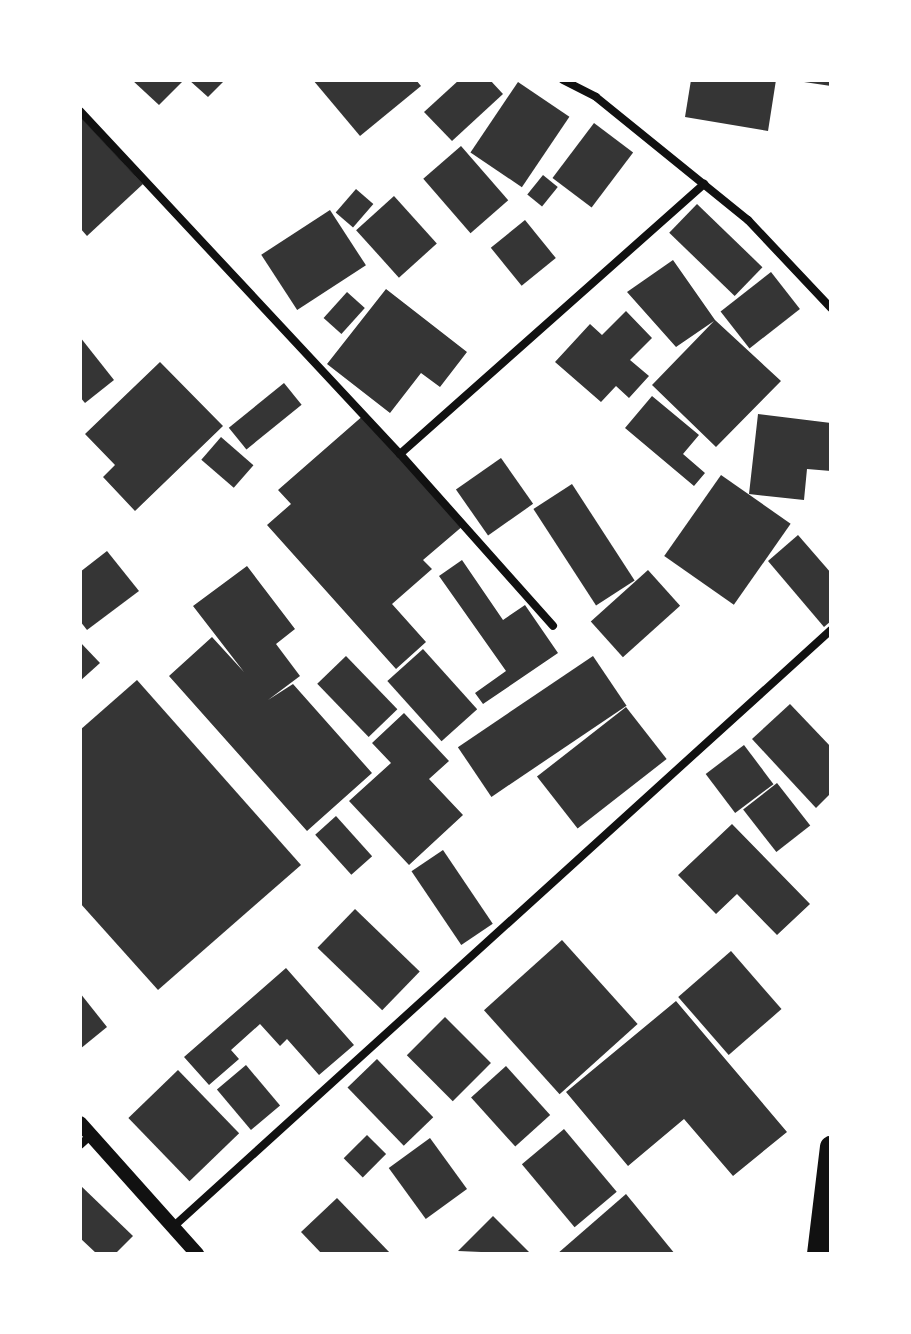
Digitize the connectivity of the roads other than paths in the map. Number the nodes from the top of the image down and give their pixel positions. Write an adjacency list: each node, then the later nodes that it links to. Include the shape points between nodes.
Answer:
1 (563, 80): 3 (street)
2 (80, 111): 5 (street)
3 (704, 184): 4 (street, via 748,220); 5 (street)
4 (831, 308)
5 (400, 454): 6 (street)
6 (553, 626)
7 (831, 630): 11 (street)
8 (80, 1123): 9 (street)
9 (85, 1140): 11 (street)
10 (831, 1147): 13 (highway)
11 (173, 1227): 12 (street)
12 (197, 1254)
13 (818, 1254)

